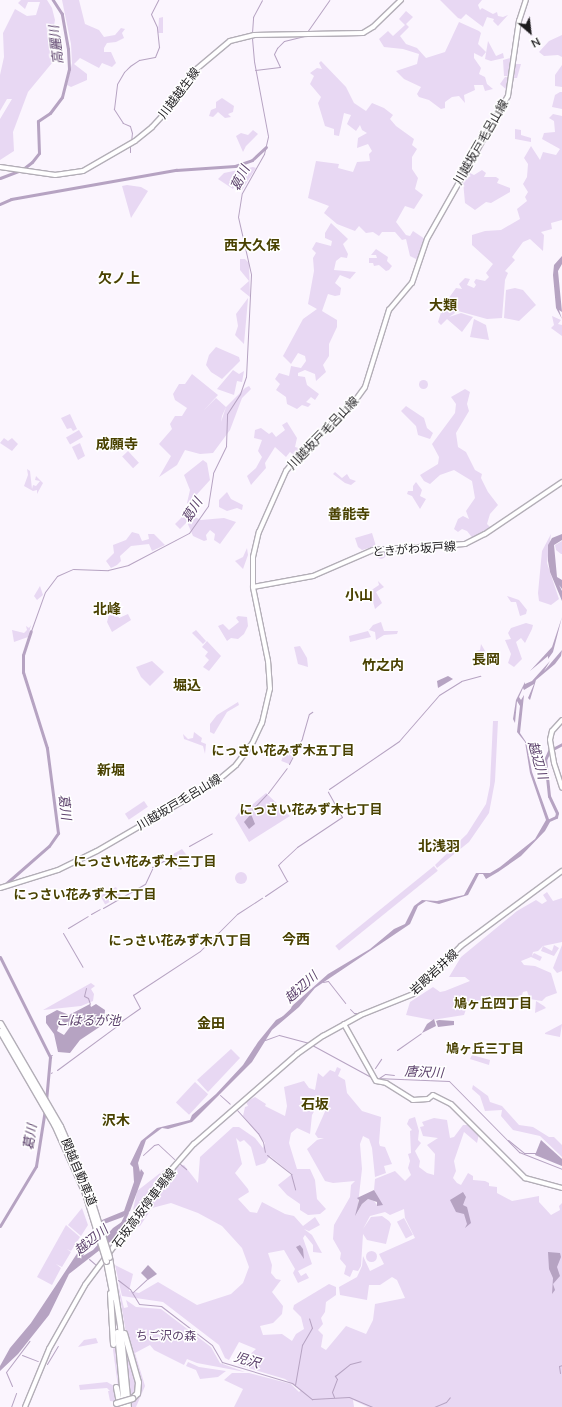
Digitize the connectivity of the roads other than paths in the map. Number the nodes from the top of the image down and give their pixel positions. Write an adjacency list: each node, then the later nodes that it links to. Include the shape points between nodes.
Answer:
1 (401, 0): 3 (main road, 川越越生線, via 373,27 363,33 252,35 233,39 193,72 161,118 135,140 78,173 61,176)
2 (526, 0): 5 (main road, 川越坂戸毛呂山線, via 518,21 511,87 505,103 427,239 412,283 389,310 370,375 362,393 304,449 283,476 256,542)
3 (0, 167)
4 (562, 482): 5 (main road, ときがわ坂戸線, via 485,534 465,544 373,550 313,576)
5 (253, 587): 9 (main road, 川越坂戸毛呂山線, via 268,661 270,689 260,726 242,758 216,782 88,856 58,870)
6 (562, 720): 7 (main road, via 552,731 551,746)
7 (562, 788)
8 (562, 871): 11 (main road, 岩殿岩井線, via 461,946 413,994)
9 (0, 888)
10 (0, 1023): 14 (highway, 関越自動車道, via 48,1106)
11 (344, 1024): 13 (main road, via 374,1078 413,1100 433,1096 451,1104 525,1178); 20 (main road, 石坂高坂停車場線, via 311,1044 235,1106 194,1144 171,1170 85,1285 49,1349)
12 (0, 1031): 14 (highway, 関越自動車道, via 47,1112)
13 (562, 1188)
14 (87, 1191): 15 (highway, 関越自動車道, bridge)
15 (107, 1261): 16 (highway, 関越自動車道); 17 (highway); 21 (highway, 関越自動車道, via 116,1321)
16 (114, 1281): 19 (highway, bridge, via 124,1333 138,1382 137,1393); 22 (highway, 関越自動車道)
17 (113, 1344)
18 (116, 1387): 19 (highway)
19 (116, 1405)
20 (25, 1407)
21 (124, 1407)
22 (128, 1407)

